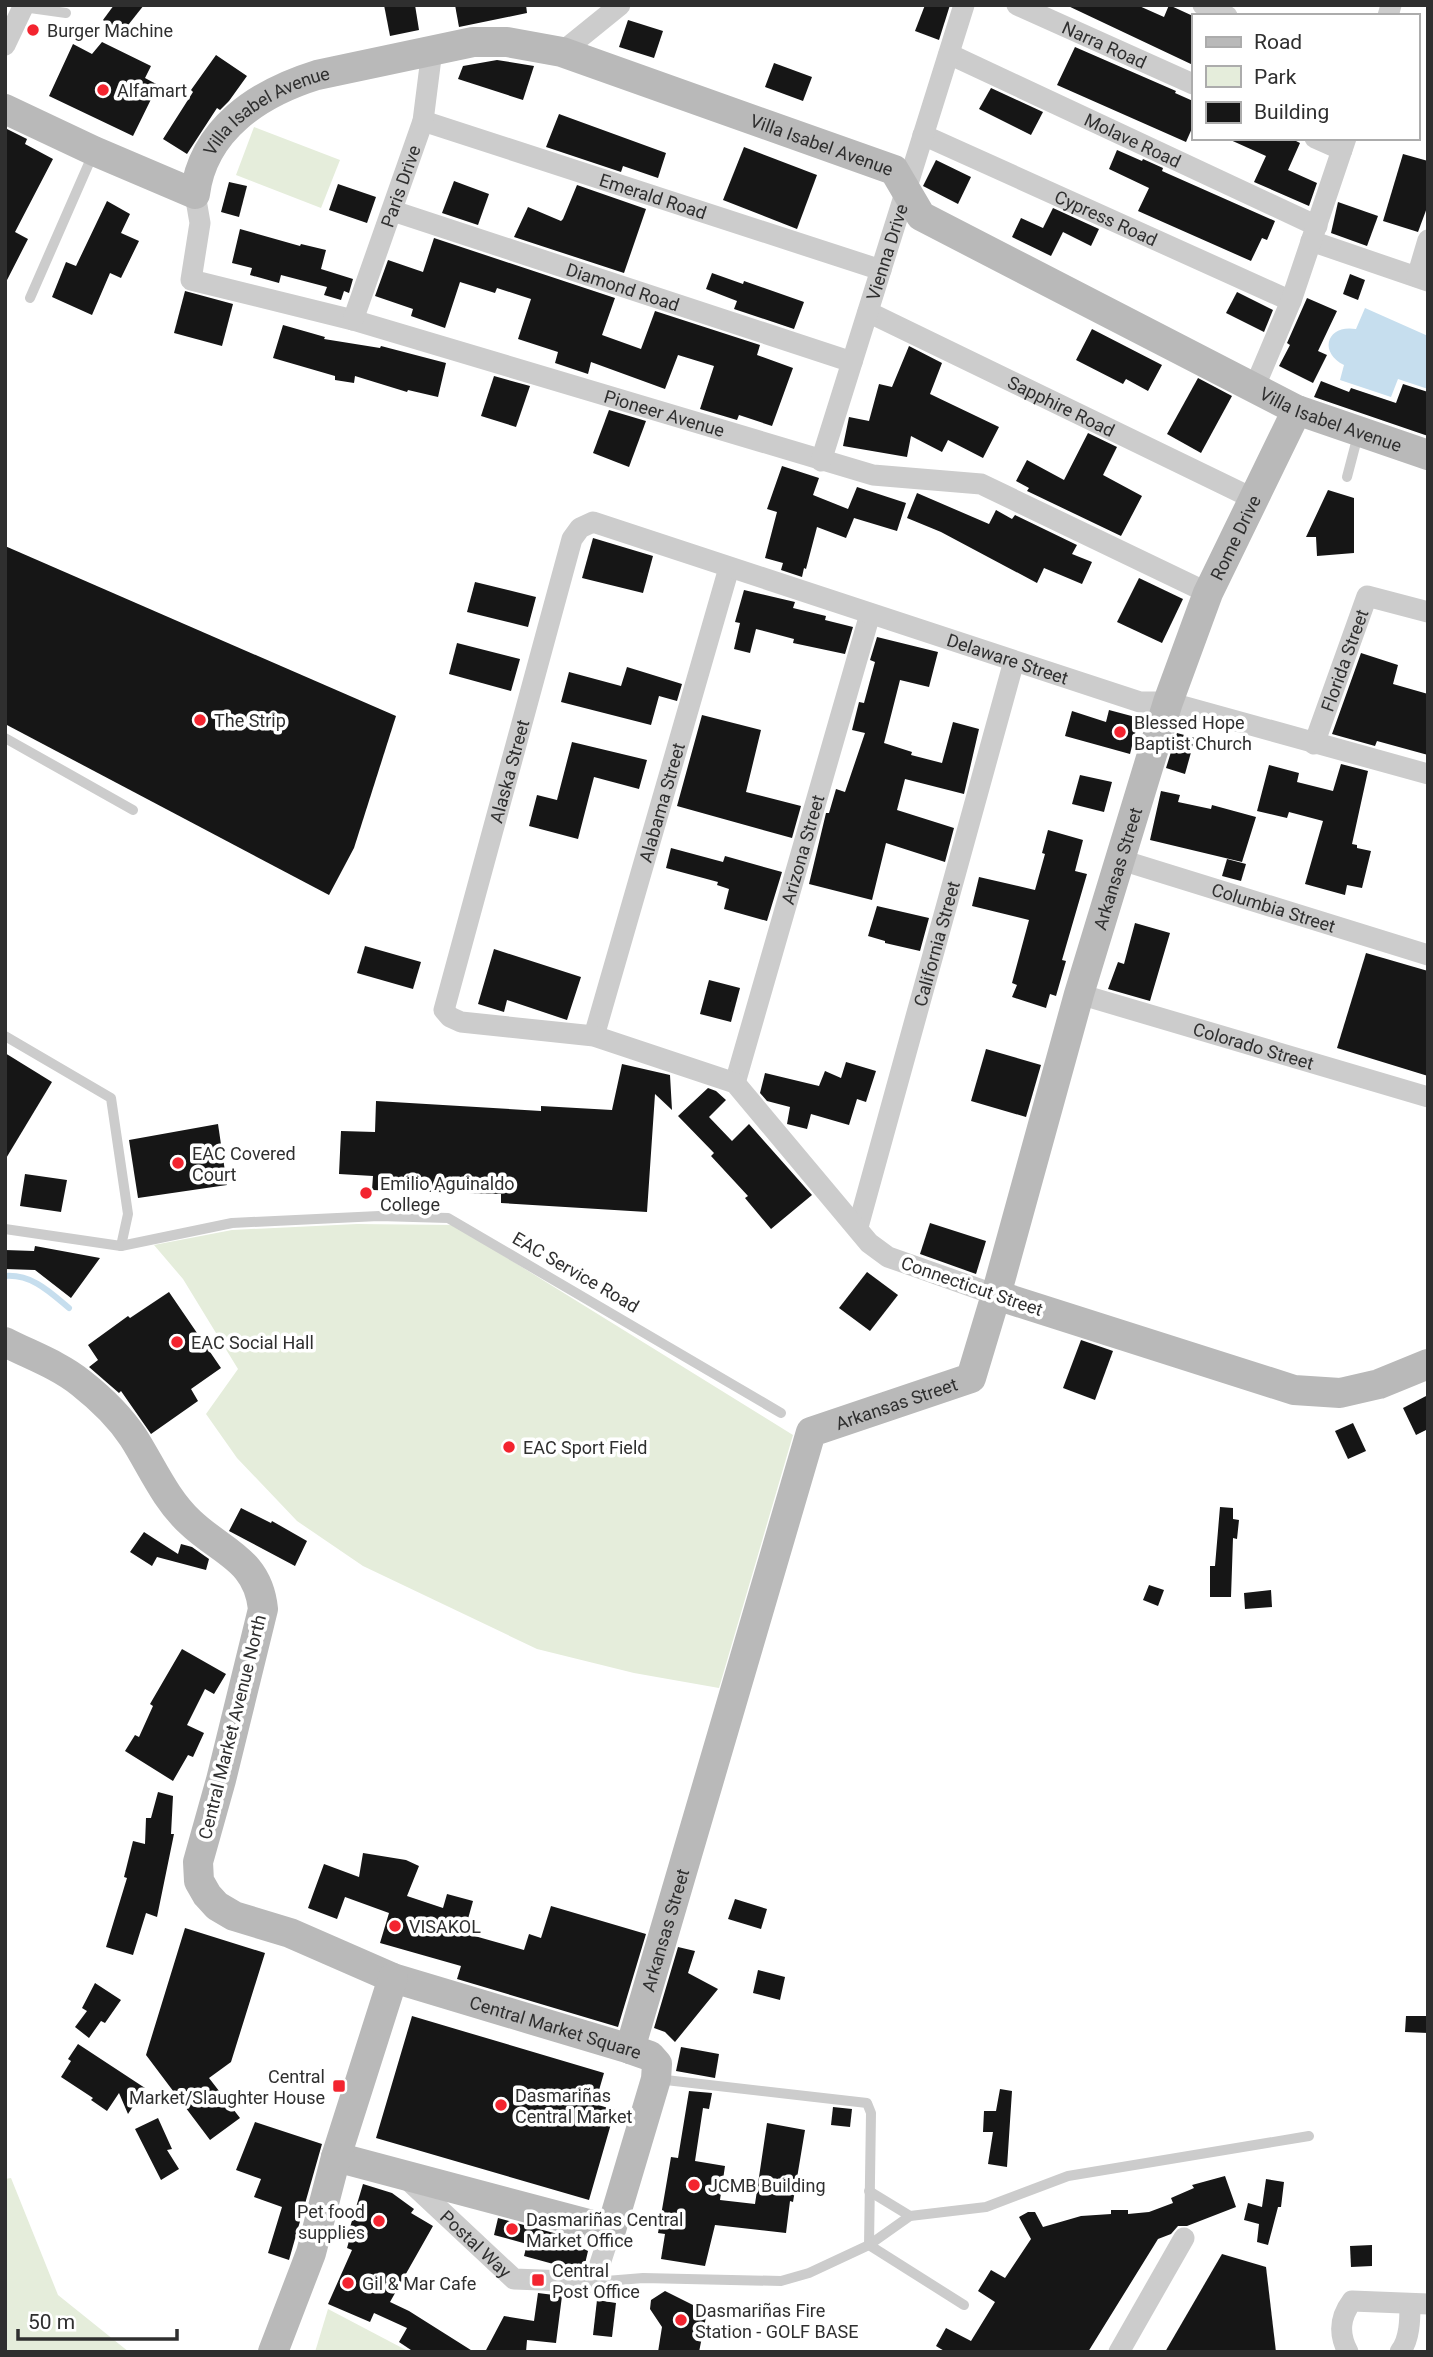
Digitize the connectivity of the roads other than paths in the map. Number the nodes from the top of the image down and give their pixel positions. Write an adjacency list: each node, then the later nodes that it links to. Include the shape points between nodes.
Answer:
1 (620, 5): 10 (street)
2 (964, 5): 11 (street, Vienna Drive)
3 (1017, 5): 12 (street, Narra Road)
4 (1203, 5): 7 (street)
5 (24, 6): 6 (lane); 8 (street)
6 (66, 13)
7 (1223, 14)
8 (5, 45)
9 (432, 50): 10 (street, Villa Isabel Avenue, via 473,42 508,42); 15 (street, Paris Drive); 20 (street, Villa Isabel Avenue, via 317,75 265,95 216,138)
10 (562, 51): 21 (street, Villa Isabel Avenue, via 894,170)
11 (949, 54): 16 (street, Vienna Drive); 23 (street, Molave Road)
12 (1192, 84)
13 (5, 94): 20 (street, Villa Isabel Avenue)
14 (5, 109): 19 (street)
15 (423, 121): 22 (street, Paris Drive); 25 (street, Emerald Road)
16 (923, 135): 21 (street, Vienna Drive); 28 (street, Cypress Road)
17 (1325, 140): 18 (street)
18 (1344, 144): 23 (street)
19 (94, 151): 20 (street); 27 (lane)
20 (196, 187): 30 (street, Pioneer Avenue, via 200,223 191,280)
21 (905, 192): 25 (street, Vienna Drive); 32 (street, Villa Isabel Avenue, via 921,216)
22 (393, 211): 30 (street, Paris Drive); 31 (street, Diamond Road)
23 (1314, 234): 26 (street, Molave Road); 28 (street)
24 (1428, 240): 26 (street)
25 (881, 270): 29 (street, Vienna Drive)
26 (1422, 279)
27 (30, 298)
28 (1291, 301): 32 (street)
29 (868, 312): 31 (street, Vienna Drive); 38 (street, Sapphire Road)
30 (353, 320): 36 (street, Pioneer Avenue)
31 (852, 362): 36 (street, Vienna Drive)
32 (1255, 386): 33 (street, Villa Isabel Avenue)
33 (1297, 410): 34 (street, Villa Isabel Avenue); 38 (street, Rome Drive)
34 (1359, 432): 35 (street, Villa Isabel Avenue); 37 (lane)
35 (1428, 455)
36 (821, 461): 41 (street, Pioneer Avenue, via 873,475 981,484)
37 (1347, 477)
38 (1254, 499): 41 (street, Rome Drive)
39 (593, 522): 40 (street, Delaware Street); 55 (street, Alaska Street, via 580,528 572,539 444,1010 461,1022)
40 (729, 568): 43 (street, Delaware Street); 55 (street, Alabama Street)
41 (1208, 593): 45 (street, Rome Drive)
42 (1428, 612): 48 (street, Florida Street, via 1367,596)
43 (870, 614): 44 (street, Delaware Street); 56 (street, Arizona Street)
44 (1014, 661): 46 (street, Delaware Street, via 1140,702); 58 (street, California Street)
45 (1180, 669): 46 (street, Arkansas Street)
46 (1168, 702): 48 (street, Delaware Street); 51 (street, Arkansas Street)
47 (5, 738): 50 (lane)
48 (1314, 744): 49 (street, Delaware Street)
49 (1428, 774)
50 (133, 810)
51 (1118, 859): 52 (street, Columbia Street); 53 (street, Arkansas Street)
52 (1428, 955)
53 (1079, 994): 57 (street, Colorado Street); 61 (street, Arkansas Street)
54 (5, 1036): 60 (lane, via 111,1097 128,1214)
55 (594, 1036): 56 (street)
56 (735, 1083): 58 (street, Connecticut Street)
57 (1428, 1097)
58 (858, 1227): 61 (street, Connecticut Street, via 869,1244 888,1257)
59 (5, 1229): 60 (lane, EAC Service Road)
60 (121, 1246): 64 (lane, EAC Service Road, via 232,1223 379,1216 448,1218)
61 (996, 1295): 63 (street, Connecticut Street, via 1294,1390 1340,1393 1379,1384); 66 (street, Arkansas Street, via 971,1378 811,1432)
62 (5, 1342): 65 (street, Central Market Avenue North, via 64,1371 117,1416 174,1505 245,1565 262,1593 260,1622 198,1862 199,1881 207,1895 234,1916 290,1933)
63 (1428, 1364)
64 (781, 1413)
65 (393, 1978): 66 (street, Central Market Square); 69 (street)
66 (631, 2049): 67 (street, Central Market Square, via 655,2060)
67 (656, 2079): 71 (lane, via 867,2103 871,2113); 73 (street, Central Market Square)
68 (1309, 2136): 72 (lane, via 1068,2176 986,2207)
69 (345, 2160): 70 (street); 79 (street); 80 (street, via 324,2270)
70 (402, 2174): 73 (street); 76 (street, Postal Way, via 514,2279)
71 (869, 2190): 72 (lane); 75 (lane)
72 (910, 2216): 75 (lane)
73 (611, 2230): 76 (street)
74 (1184, 2238): 81 (street)
75 (869, 2245): 76 (lane, via 781,2281 643,2277); 78 (lane)
76 (594, 2282)
77 (1419, 2304): 82 (street, via 1352,2301 1342,2324); 83 (street)
78 (964, 2305)
79 (273, 2352)
80 (292, 2352)
81 (1119, 2352)
82 (1348, 2352)
83 (1400, 2352)

